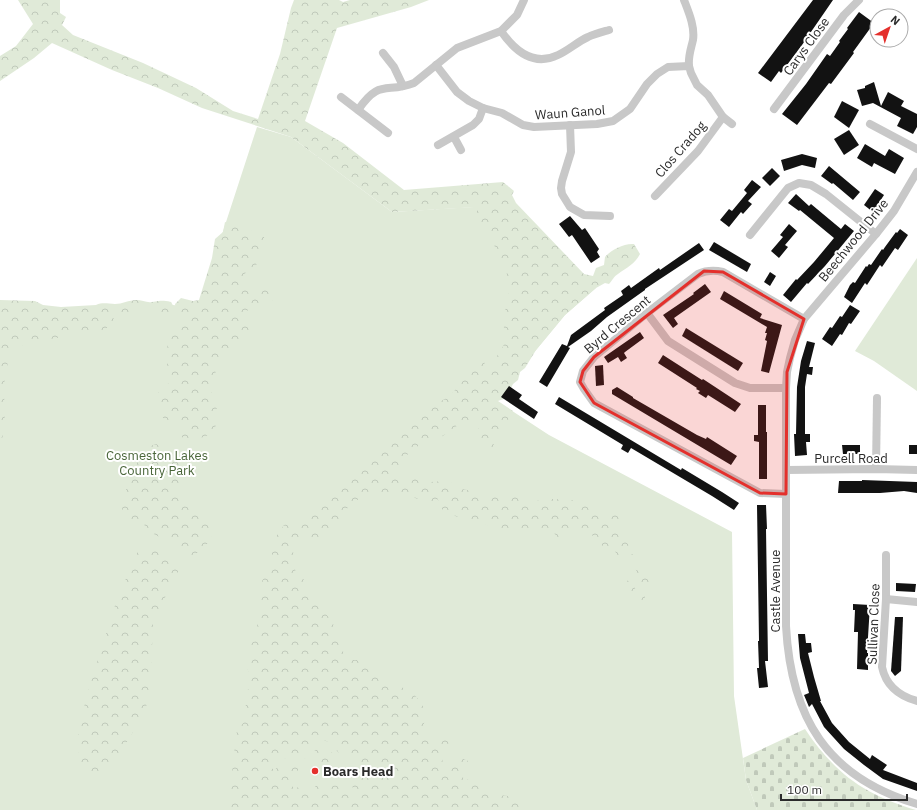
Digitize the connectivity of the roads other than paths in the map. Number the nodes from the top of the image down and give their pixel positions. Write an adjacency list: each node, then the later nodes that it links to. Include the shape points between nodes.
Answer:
1 (524, 0): 5 (street, via 517,15)
2 (684, 0): 8 (street, via 693,32)
3 (859, 0): 12 (street, Carys Close, via 844,15)
4 (609, 30): 5 (street, via 590,36 558,55 543,58 534,58 519,51)
5 (501, 31): 7 (street, via 458,48)
6 (383, 53): 9 (street, via 394,67)
7 (436, 66): 9 (street, via 414,83); 11 (street, Waun Ganol, via 463,97)
8 (689, 66): 14 (street, via 697,85 708,95); 17 (street, Waun Ganol, via 668,67 657,74 620,118 604,123)
9 (403, 86): 13 (street, via 375,91)
10 (341, 97): 13 (street)
11 (483, 108): 17 (street, Waun Ganol, via 502,113 528,126); 19 (street, via 476,123)
12 (774, 109)
13 (358, 110): 18 (street)
14 (723, 117): 15 (street); 24 (street, Clos Cradog, via 698,151)
15 (732, 124)
16 (870, 124): 21 (street)
17 (570, 126): 25 (street, via 571,152 562,181 562,194 570,207 584,215)
18 (388, 132)
19 (454, 137): 20 (street); 22 (street)
20 (438, 145)
21 (917, 149)
22 (461, 150)
23 (917, 172): 26 (street, Beechwood Drive, via 894,211)
24 (655, 196)
25 (610, 216)
26 (876, 234): 27 (street, via 826,194 811,185 799,183 788,188); 29 (street, Beechwood Drive)
27 (750, 235)
28 (647, 313): 29 (street, Byrd Crescent, via 698,274 704,271 717,271); 30 (street, via 668,341 735,383 750,388); 35 (street, Byrd Crescent, via 594,357 583,371 580,382 594,403 760,493)
29 (804, 319): 30 (street, Castle Avenue, via 790,358)
30 (786, 388): 33 (street, Castle Avenue)
31 (877, 398): 32 (street)
32 (876, 469): 33 (street, Purcell Road); 34 (street, Purcell Road)
33 (786, 470): 35 (street, Castle Avenue)
34 (917, 470)
35 (786, 494): 40 (street, Castle Avenue, via 787,642 789,662 807,719 824,747 856,775 885,793)
36 (886, 555): 37 (street, Sullivan Close)
37 (886, 599): 38 (street); 39 (street, Sullivan Close, via 882,667 884,674 890,686 898,693)
38 (917, 602)
39 (917, 701)
40 (917, 804)

